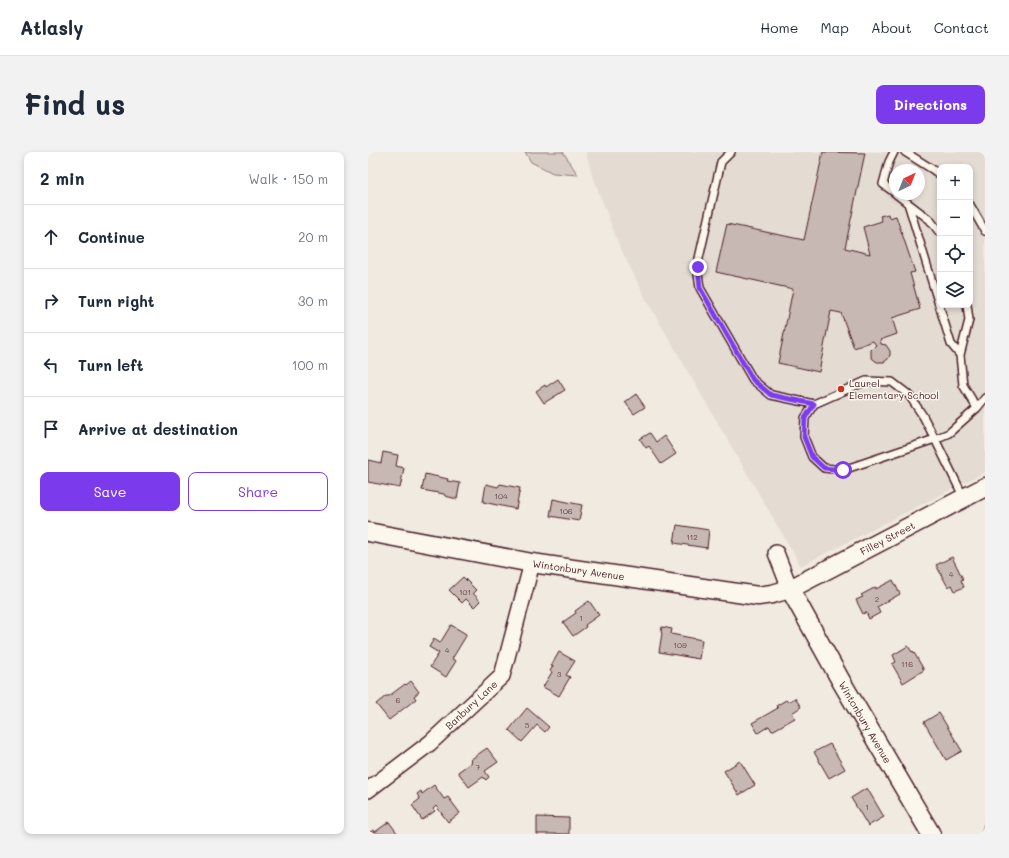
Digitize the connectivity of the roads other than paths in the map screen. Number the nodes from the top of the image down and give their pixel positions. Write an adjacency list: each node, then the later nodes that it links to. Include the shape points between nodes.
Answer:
1 (731, 152): 14 (lane, via 721,162 698,267 700,288 753,380 771,395)
2 (894, 152): 5 (lane, via 883,184)
3 (905, 152): 4 (lane)
4 (937, 173)
5 (889, 188)
6 (904, 200): 7 (lane)
7 (908, 203): 9 (lane, via 930,220); 12 (lane, via 951,344)
8 (973, 210): 10 (lane)
9 (937, 229)
10 (985, 231)
11 (967, 308): 12 (lane, via 969,320)
12 (960, 355): 15 (lane, via 963,385)
13 (985, 398): 15 (lane)
14 (814, 404): 16 (lane, via 866,380 892,382 910,395); 16 (lane, via 805,418 804,437 812,457 824,468 843,470)
15 (977, 408): 16 (lane, via 949,433)
16 (935, 439): 18 (lane)
17 (985, 487): 18 (street, Filley Street)
18 (964, 498): 22 (street, Filley Street)
19 (368, 532): 21 (street, Wintonbury Avenue)
20 (776, 554): 22 (street, Wintonbury Avenue)
21 (532, 563): 22 (street, Wintonbury Avenue, via 758,596); 23 (street, Banbury Lane, via 502,676 430,743)
22 (790, 589): 24 (street, Wintonbury Avenue)
23 (368, 790)
24 (931, 834)

